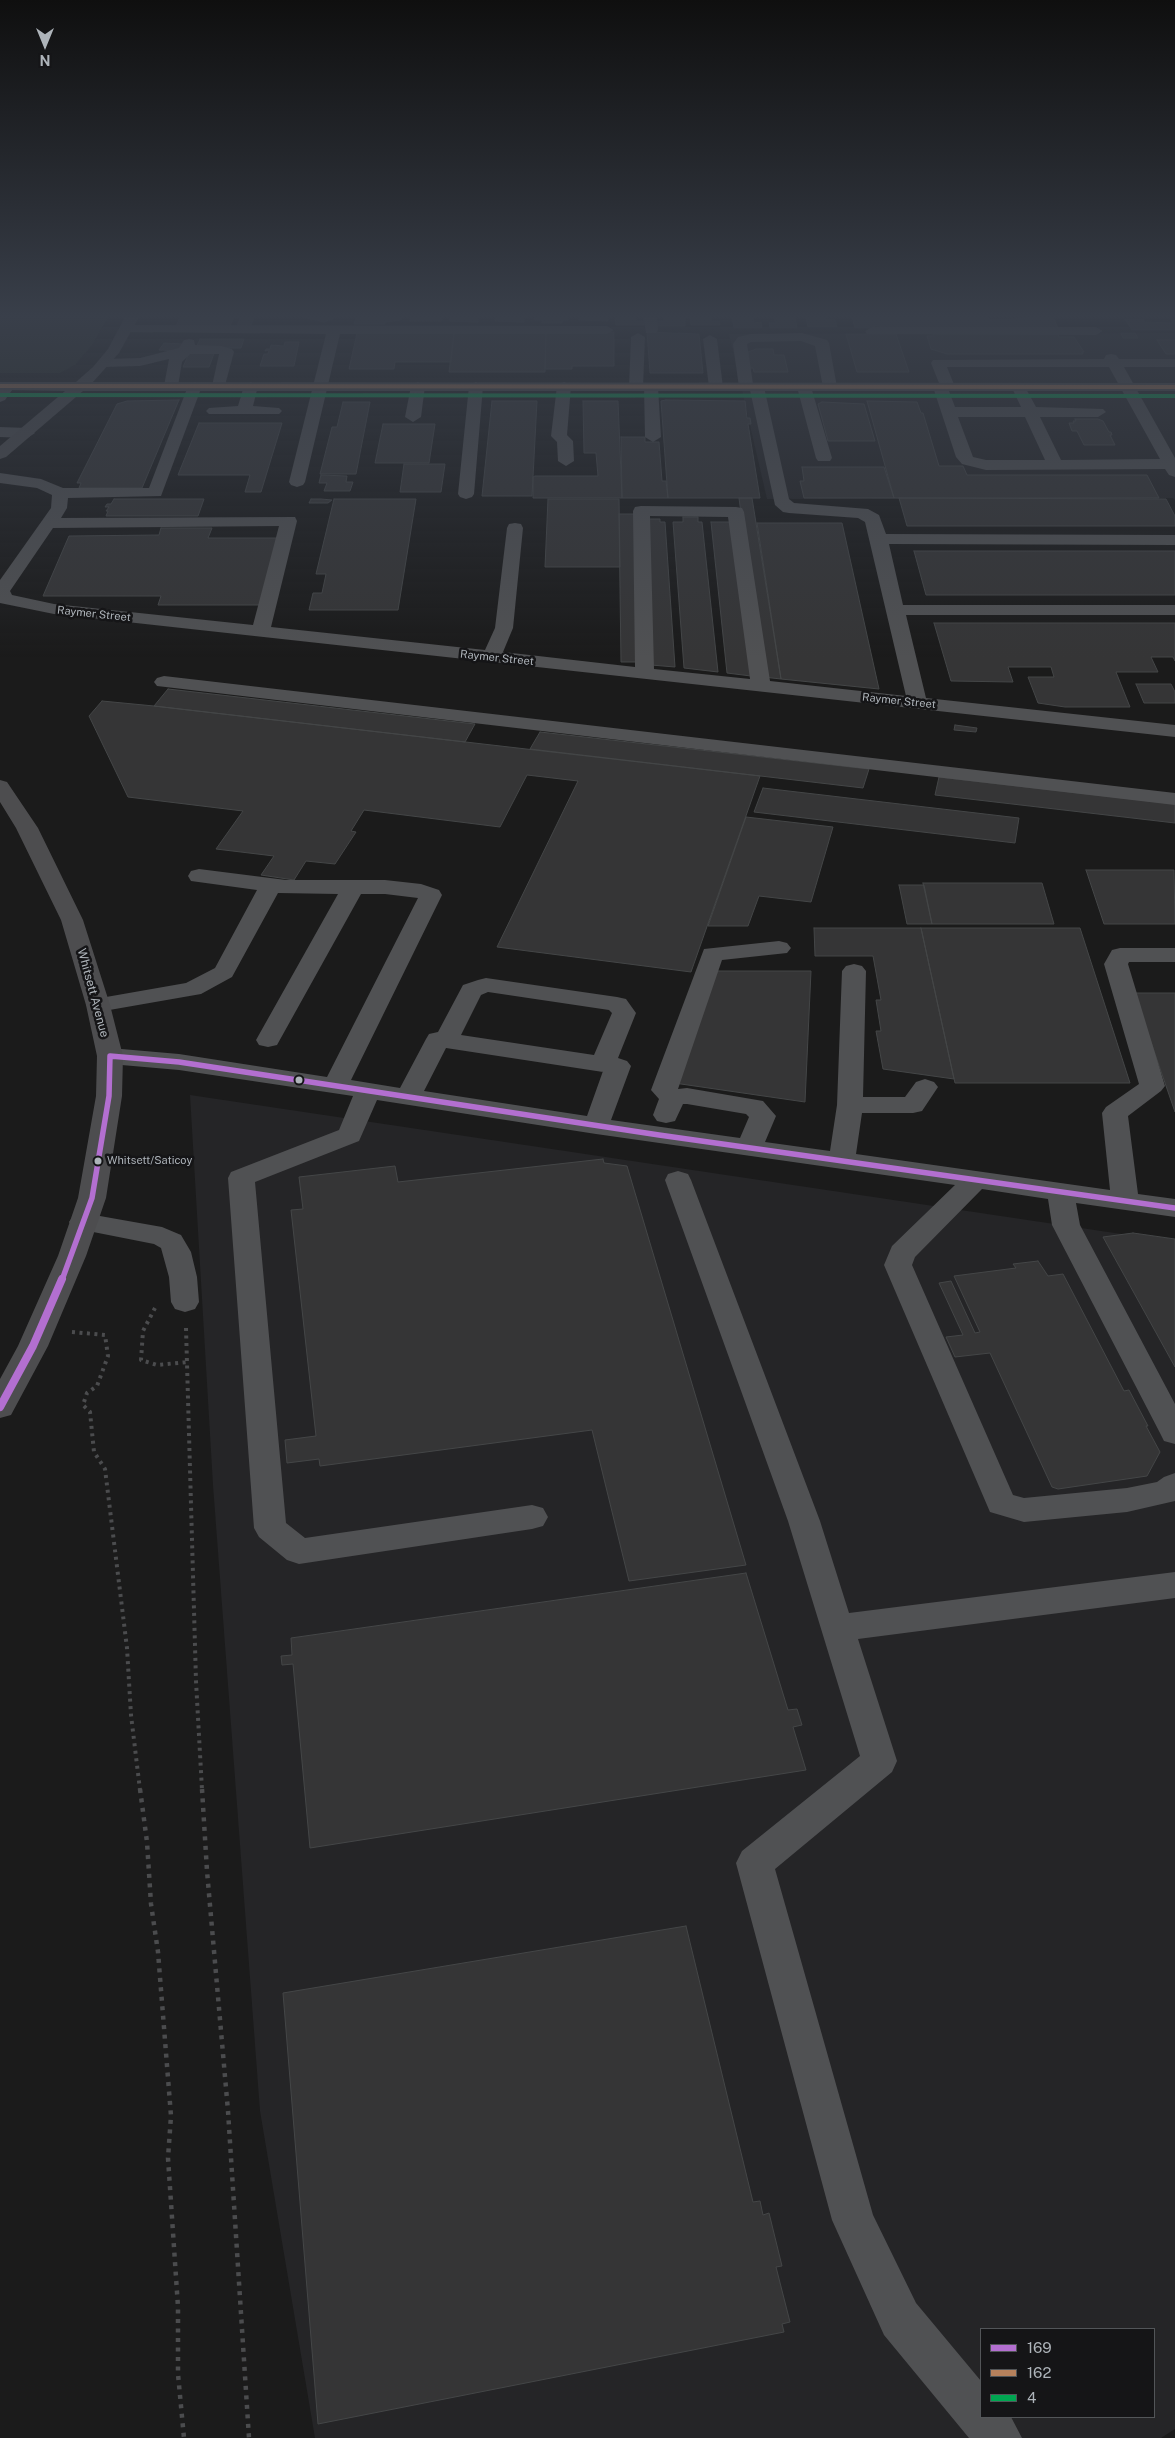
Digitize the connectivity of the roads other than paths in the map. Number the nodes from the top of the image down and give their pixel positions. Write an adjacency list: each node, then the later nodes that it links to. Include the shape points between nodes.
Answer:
1 (30, 431): 13 (main road)
2 (178, 431): 22 (street, via 155,493)
3 (309, 431): 21 (street)
4 (472, 431): 23 (street)
5 (560, 431): 17 (street, via 559,436 565,441)
6 (652, 431): 14 (street)
7 (763, 431): 26 (street, via 782,501 789,508 862,513 873,518)
8 (816, 431): 16 (street)
9 (955, 431): 18 (street, via 968,462 986,465)
10 (1039, 431): 18 (street)
11 (1152, 431): 19 (street)
12 (0, 432): 13 (street)
13 (27, 433): 15 (main road)
14 (653, 437)
15 (0, 454)
16 (824, 458)
17 (566, 461)
18 (1055, 464): 19 (street)
19 (1173, 468)
20 (0, 478): 22 (street, via 40,484)
21 (297, 482)
22 (60, 494): 24 (street, Raymer Street, via 59,508)
23 (466, 494)
24 (49, 523): 30 (street, Raymer Street, via 1,591 6,599 54,610); 30 (street, via 289,522)
25 (515, 528): 31 (street, via 504,628)
26 (879, 539): 27 (street); 28 (street)
27 (1175, 540)
28 (895, 610): 29 (street); 35 (street)
29 (1175, 610)
30 (261, 632): 31 (street, Raymer Street)
31 (490, 657): 32 (street, Raymer Street)
32 (645, 674): 34 (street, Raymer Street); 34 (street, via 641,511 736,512)
33 (164, 682): 38 (street)
34 (762, 686): 35 (street, Raymer Street)
35 (917, 703): 36 (street, Raymer Street)
36 (1175, 731)
37 (0, 786): 45 (main road, Whitsett Avenue, via 27,828 72,920)
38 (1175, 799)
39 (199, 876): 40 (street)
40 (271, 885): 41 (street); 45 (street, via 224,972 194,988)
41 (352, 887): 46 (street); 50 (street, via 385,887 431,895)
42 (779, 948): 54 (street, via 712,954 664,1090)
43 (1175, 955): 63 (street, via 1120,955 1116,964 1152,1086 1114,1114)
44 (854, 972): 55 (street)
45 (98, 1005): 48 (main road, Whitsett Avenue)
46 (268, 1040)
47 (446, 1040): 49 (street); 49 (street, via 471,990 486,985 617,1004 624,1013); 53 (street, via 438,1038)
48 (110, 1056): 50 (street, via 179,1062); 65 (main road, Whitsett Avenue, via 109,1096 102,1145 92,1198)
49 (603, 1064): 56 (street, via 618,1066)
50 (335, 1086): 52 (street)
51 (925, 1087): 55 (street, via 913,1105)
52 (368, 1091): 53 (street); 70 (street, via 350,1135 241,1178 270,1528 299,1551)
53 (408, 1097): 56 (street)
54 (672, 1098): 57 (street); 58 (street, via 688,1096 754,1107 763,1116)
55 (850, 1105): 59 (street)
56 (596, 1126): 57 (street)
57 (659, 1135): 58 (street)
58 (749, 1148): 59 (street)
59 (842, 1161): 61 (street)
60 (678, 1180): 72 (street, via 800,1512)
61 (976, 1180): 62 (street); 69 (street, via 902,1253 898,1265 1001,1502 1024,1510 1127,1500 1166,1492)
62 (1060, 1192): 63 (street); 68 (street, via 1066,1225)
63 (1126, 1201): 64 (street)
64 (1175, 1208)
65 (83, 1222): 66 (street, via 162,1236 171,1242 183,1277); 67 (main road, Whitsett Avenue, via 72,1256 33,1346)
66 (185, 1302)
67 (0, 1407)
68 (1175, 1433)
69 (1175, 1485)
70 (532, 1517)
71 (1175, 1585): 72 (street)
72 (837, 1628): 73 (street, via 879,1761 754,1863 853,2220 900,2319)
73 (980, 2415)
74 (982, 2418): 75 (street)
75 (999, 2438)

